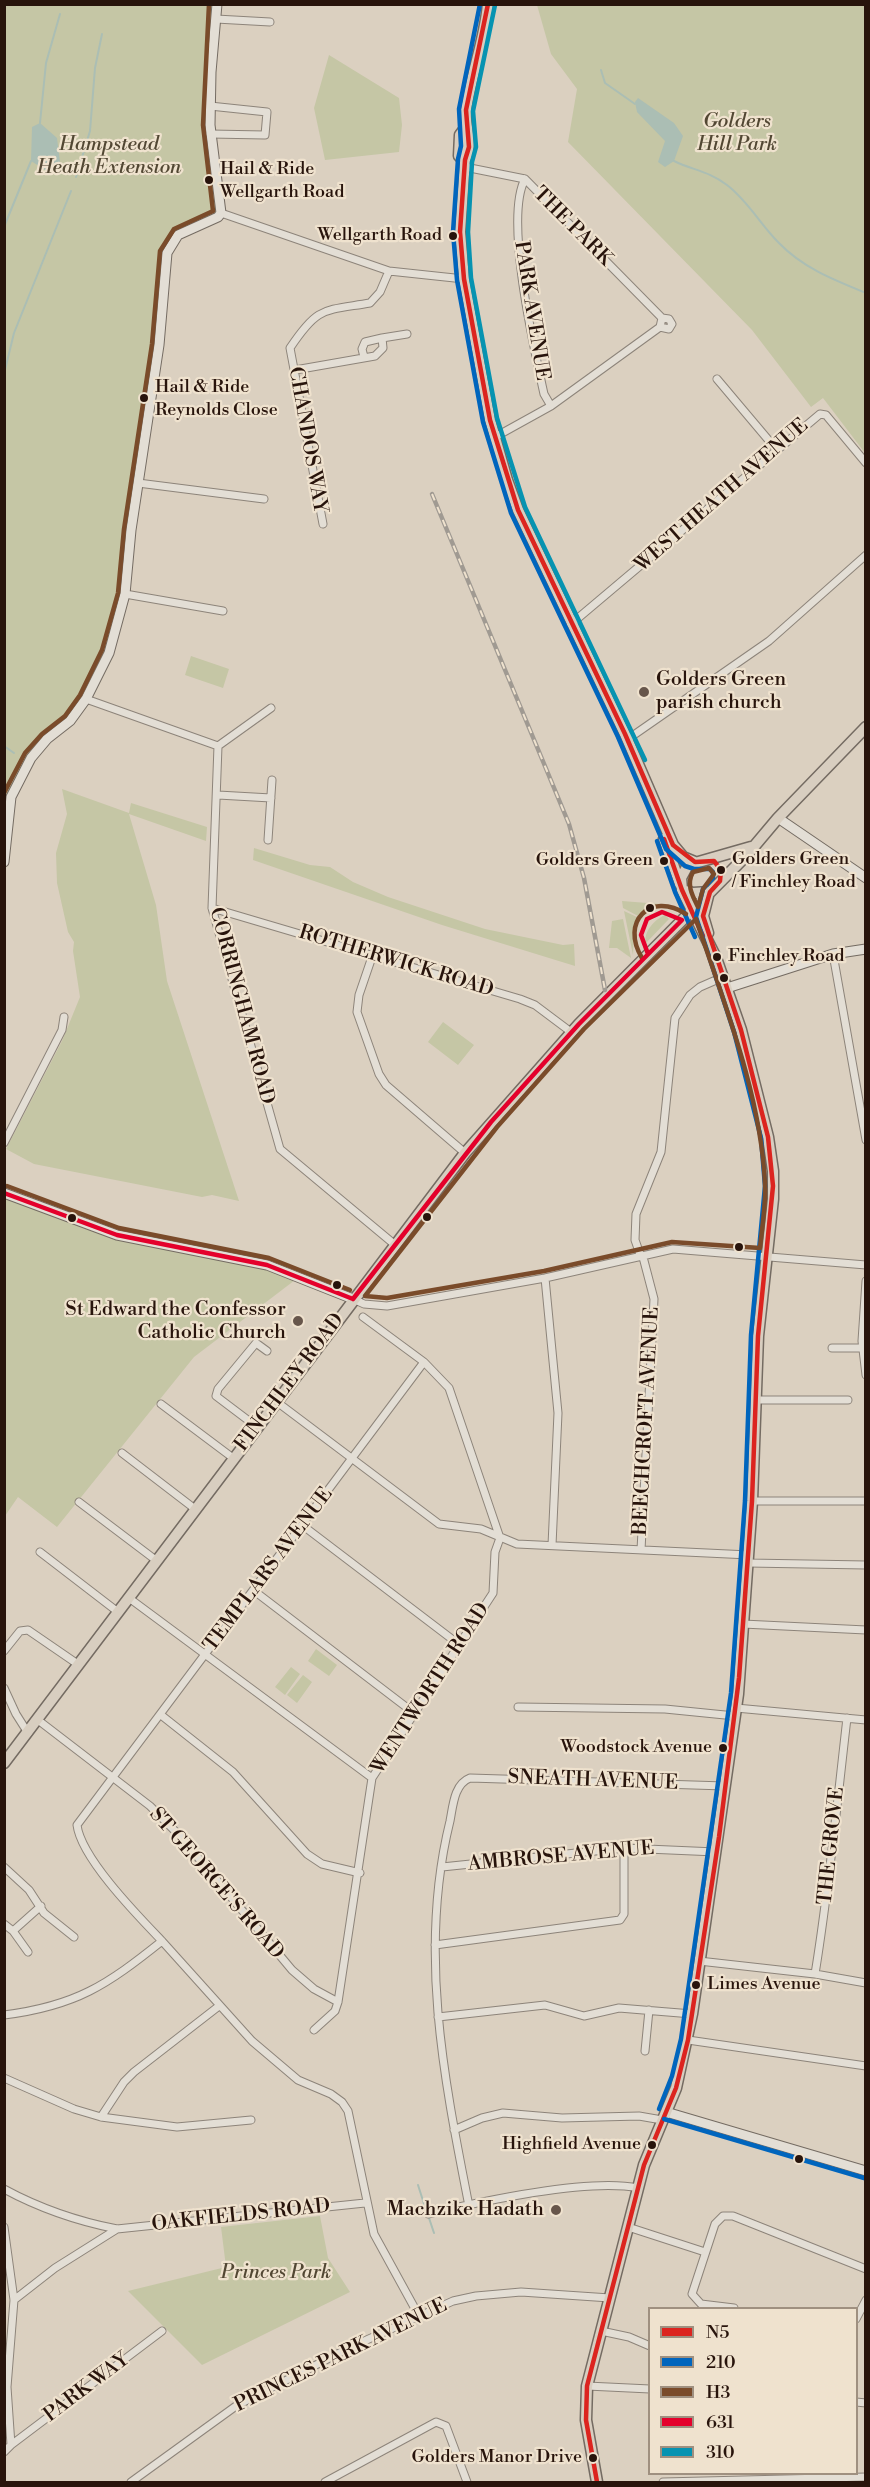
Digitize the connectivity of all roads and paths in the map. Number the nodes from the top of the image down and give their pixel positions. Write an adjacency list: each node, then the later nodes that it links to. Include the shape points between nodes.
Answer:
1 (217, 4): 3 (street)
2 (488, 4): 7 (main road, via 468,103 466,127 470,134)
3 (216, 19): 4 (street); 5 (street)
4 (270, 22)
5 (210, 106): 6 (street); 6 (street, via 267,112 266,135)
6 (210, 134): 9 (street)
7 (465, 164): 8 (street, THE PARK); 11 (main road, via 460,232)
8 (525, 179): 12 (street, THE PARK); 19 (street, PARK AVENUE, via 520,189 519,230 523,284 544,394)
9 (221, 213): 10 (street); 23 (street, via 178,235 167,253 159,345)
10 (390, 271): 11 (street); 17 (street, CHANDOS WAY, via 370,303 314,316 290,348)
11 (464, 279): 20 (main road)
12 (660, 323): 13 (street, THE PARK, via 669,319); 19 (street)
13 (672, 324)
14 (406, 334): 15 (street)
15 (382, 338): 16 (street, via 380,352); 16 (street, via 365,342)
16 (364, 357): 17 (street)
17 (295, 370): 25 (street, CHANDOS WAY)
18 (717, 379): 21 (street)
19 (552, 406): 20 (street)
20 (495, 437): 29 (main road, via 518,510)
21 (776, 449): 22 (street, WEST HEATH AVENUE, via 823,413); 29 (street, WEST HEATH AVENUE)
22 (866, 463)
23 (138, 483): 24 (street); 27 (street)
24 (264, 500)
25 (323, 524)
26 (866, 555): 33 (street, via 769,641)
27 (125, 594): 28 (street); 30 (street, via 109,653)
28 (224, 611)
29 (571, 624): 33 (main road)
30 (86, 699): 34 (street); 43 (street, via 70,721 37,750 21,776 7,814)
31 (271, 708): 34 (street)
32 (866, 727): 39 (main road, FINCHLEY ROAD)
33 (628, 739): 36 (main road)
34 (218, 746): 37 (street, CORRINGHAM ROAD)
35 (272, 780): 38 (street)
36 (648, 790): 44 (main road, via 679,853); 47 (main road)
37 (218, 795): 38 (street); 49 (street, CORRINGHAM ROAD)
38 (271, 798): 40 (street)
39 (777, 818): 41 (main road, FINCHLEY ROAD); 45 (street)
40 (268, 840)
41 (751, 847): 42 (main road); 46 (main road, FINCHLEY ROAD)
42 (710, 860): 44 (main road); 46 (main road, via 722,870)
43 (4, 862)
44 (695, 862): 47 (main road, via 684,870)
45 (866, 878)
46 (720, 881): 48 (main road, FINCHLEY ROAD)
47 (682, 890): 48 (main road); 50 (main road)
48 (710, 892): 50 (main road, FINCHLEY ROAD); 52 (main road, via 703,916)
49 (212, 908): 53 (street, ROTHERWICK ROAD); 63 (street, CORRINGHAM ROAD, via 280,1149)
50 (692, 912): 52 (main road); 58 (main road, FINCHLEY ROAD)
51 (866, 949): 54 (street)
52 (713, 950): 55 (main road)
53 (373, 954): 58 (street, ROTHERWICK ROAD, via 520,999 535,1005); 61 (street, via 357,1012 379,1074 386,1085)
54 (833, 954): 56 (street); 59 (street)
55 (723, 977): 56 (main road); 65 (street, BEECHCROFT AVENUE, via 690,995 675,1018 661,1152 636,1214 635,1240)
56 (727, 988): 64 (main road, via 741,1030 771,1160 773,1199)
57 (64, 1017): 60 (street, via 62,1030)
58 (571, 1032): 61 (main road, FINCHLEY ROAD)
59 (866, 1140)
60 (4, 1143)
61 (465, 1153): 63 (main road, FINCHLEY ROAD)
62 (4, 1194): 69 (street, via 117,1235 267,1265)
63 (394, 1244): 69 (main road, FINCHLEY ROAD)
64 (766, 1256): 65 (street, via 680,1249); 66 (street); 76 (main road)
65 (642, 1257): 67 (street); 91 (street, BEECHCROFT AVENUE, via 654,1299)
66 (866, 1265)
67 (545, 1278): 69 (street, via 387,1306); 90 (street, via 558,1413)
68 (866, 1281): 72 (street)
69 (353, 1299): 78 (main road, FINCHLEY ROAD)
70 (363, 1317): 74 (street, WENTWORTH ROAD)
71 (832, 1348): 72 (street)
72 (863, 1348): 75 (street)
73 (267, 1351): 80 (street, via 256,1343 216,1396)
74 (424, 1362): 83 (street, TEMPLARS AVENUE); 89 (street, WENTWORTH ROAD, via 449,1388)
75 (866, 1376)
76 (756, 1400): 77 (street); 84 (main road)
77 (848, 1400)
78 (277, 1402): 80 (main road, FINCHLEY ROAD); 83 (street)
79 (161, 1404): 82 (street)
80 (257, 1427): 82 (main road, FINCHLEY ROAD)
81 (122, 1454): 87 (street)
82 (233, 1458): 87 (main road, FINCHLEY ROAD)
83 (354, 1458): 88 (street, TEMPLARS AVENUE); 89 (street, via 439,1524 481,1528)
84 (752, 1501): 85 (street); 93 (main road)
85 (866, 1501)
86 (79, 1502): 94 (street)
87 (195, 1509): 94 (main road, FINCHLEY ROAD)
88 (302, 1524): 96 (street, TEMPLARS AVENUE); 101 (street)
89 (500, 1538): 90 (street, via 517,1544); 101 (street, WENTWORTH ROAD, via 495,1552 493,1593)
90 (552, 1545): 91 (street)
91 (641, 1550): 93 (street)
92 (40, 1552): 98 (street)
93 (748, 1559): 95 (street); 99 (main road)
94 (157, 1561): 97 (main road, FINCHLEY ROAD)
95 (866, 1565)
96 (253, 1590): 103 (street, TEMPLARS AVENUE); 108 (street)
97 (129, 1598): 98 (main road, FINCHLEY ROAD); 103 (street)
98 (117, 1612): 104 (main road, FINCHLEY ROAD)
99 (743, 1624): 100 (street); 107 (main road)
100 (866, 1630)
101 (461, 1646): 108 (street, WENTWORTH ROAD)
102 (4, 1651): 104 (street, via 20,1631 28,1630)
103 (206, 1653): 109 (street, TEMPLARS AVENUE); 116 (street)
104 (79, 1665): 111 (main road, FINCHLEY ROAD)
105 (4, 1688): 113 (street)
106 (518, 1707): 107 (street)
107 (735, 1712): 110 (street); 117 (main road)
108 (414, 1713): 116 (street, WENTWORTH ROAD)
109 (161, 1715): 115 (street, TEMPLARS AVENUE); 122 (street, via 232,1772 308,1854 322,1864)
110 (847, 1719): 112 (street); 131 (street, THE GROVE, via 830,1881)
111 (38, 1720): 113 (main road, FINCHLEY ROAD); 115 (street, ST GEORGE'S ROAD)
112 (866, 1720)
113 (28, 1733): 114 (main road, FINCHLEY ROAD)
114 (4, 1763)
115 (113, 1777): 127 (street, TEMPLARS AVENUE, via 77,1825 78,1834 92,1859); 133 (street, ST GEORGE'S ROAD, via 180,1836 292,1970 314,1989)
116 (372, 1778): 122 (street, WENTWORTH ROAD)
117 (726, 1786): 119 (main road); 121 (street, SNEATH AVENUE, via 470,1778 462,1782 456,1794)
118 (624, 1848): 119 (street, AMBROSE AVENUE); 121 (street, AMBROSE AVENUE); 128 (street, via 624,1914 620,1920)
119 (716, 1852): 130 (main road)
120 (4, 1867): 123 (street)
121 (442, 1867): 128 (street)
122 (360, 1873): 133 (street, WENTWORTH ROAD)
123 (41, 1906): 125 (street); 126 (street, via 44,1913)
124 (4, 1924): 125 (street)
125 (13, 1931): 129 (street)
126 (74, 1937)
127 (162, 1941): 134 (street); 137 (street, via 86,1994 43,2010)
128 (435, 1944): 138 (street)
129 (28, 1952)
130 (699, 1960): 131 (street); 136 (main road)
131 (815, 1974): 132 (street)
132 (866, 1983)
133 (339, 2002): 139 (street, via 335,2011)
134 (219, 2006): 145 (street, via 134,2072); 151 (street, via 298,2080 342,2102 348,2111)
135 (649, 2010): 136 (street); 138 (street, via 619,2008 584,2016 545,2006); 141 (street)
136 (692, 2014): 140 (main road)
137 (4, 2015)
138 (438, 2017): 147 (street, via 444,2081)
139 (314, 2030)
140 (688, 2040): 142 (street); 144 (main road, via 676,2088)
141 (645, 2051)
142 (866, 2066)
143 (4, 2078): 145 (street)
144 (664, 2116): 147 (street, via 562,2118 503,2113); 148 (street); 149 (main road)
145 (101, 2117): 146 (street, via 177,2127)
146 (251, 2120)
147 (454, 2130): 152 (street)
148 (866, 2171)
149 (638, 2188): 152 (street, via 601,2185); 155 (main road)
150 (4, 2190): 156 (street, OAKFIELDS ROAD, via 46,2211)
151 (365, 2203): 156 (street, OAKFIELDS ROAD); 164 (street, via 379,2246)
152 (469, 2206): 153 (street)
153 (428, 2214)
154 (4, 2227): 160 (street)
155 (628, 2227): 157 (street); 159 (main road)
156 (117, 2229): 160 (street, OAKFIELDS ROAD, via 54,2268)
157 (705, 2252): 158 (street, via 715,2224 729,2215); 162 (street, via 693,2287 694,2299 701,2304)
158 (866, 2269)
159 (610, 2298): 164 (street, PRINCES PARK AVENUE, via 521,2292 476,2296); 166 (main road)
160 (14, 2300): 170 (street, via 7,2387)
161 (865, 2300): 163 (street)
162 (726, 2307)
163 (858, 2315)
164 (419, 2316): 173 (street, PRINCES PARK AVENUE, via 236,2406)
165 (162, 2331): 170 (street, PARK WAY)
166 (601, 2331): 167 (street); 168 (main road)
167 (648, 2345)
168 (587, 2386): 169 (street); 176 (main road, via 586,2420)
169 (648, 2389)
170 (11, 2445): 171 (street, PARK WAY)
171 (4, 2452)
172 (866, 2477): 177 (street)
173 (131, 2482)
174 (325, 2482): 175 (street, via 436,2422 446,2426)
175 (467, 2482)
176 (597, 2482)
177 (663, 2482)

